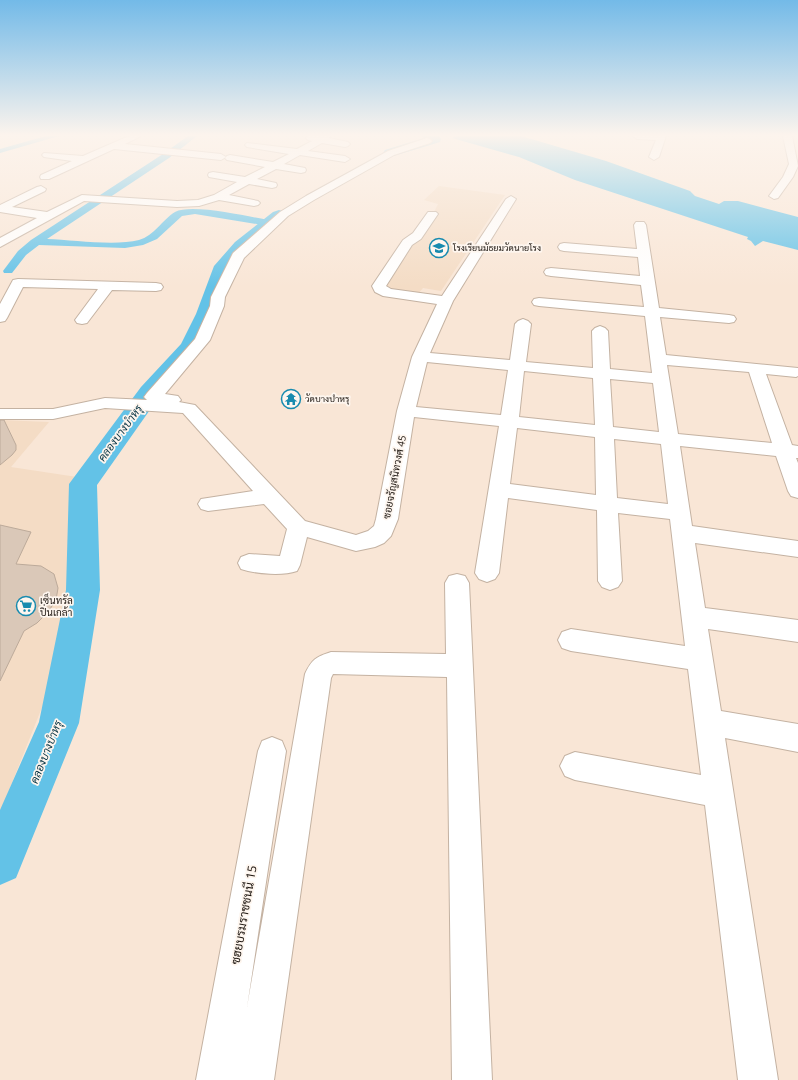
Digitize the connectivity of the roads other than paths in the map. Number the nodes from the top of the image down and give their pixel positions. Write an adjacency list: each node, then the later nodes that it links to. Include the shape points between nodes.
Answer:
1 (236, 186): 6 (street)
2 (331, 186): 34 (street, via 284,214 238,256 218,297 217,306 202,340 153,397 175,400 184,403)
3 (781, 186): 5 (street)
4 (41, 189): 9 (street)
5 (774, 196)
6 (218, 197): 8 (street); 11 (street, via 199,203 182,204 82,198)
7 (511, 199): 20 (street, ซอยจรัญสนิทวงศ์ 45)
8 (254, 203)
9 (0, 209): 11 (street)
10 (432, 214): 20 (street, via 408,243 379,286 388,293)
11 (48, 216): 13 (street)
12 (640, 225): 15 (street)
13 (0, 243)
14 (564, 247): 15 (street)
15 (645, 254): 17 (street)
16 (551, 272): 17 (street)
17 (647, 281): 22 (street)
18 (109, 285): 19 (street); 23 (street, via 18,284); 25 (street)
19 (156, 287)
20 (446, 301): 28 (street, ซอยจรัญสนิทวงศ์ 45)
21 (539, 302): 22 (street)
22 (652, 312): 24 (street); 30 (street)
23 (0, 318)
24 (729, 319)
25 (82, 320)
26 (523, 324): 29 (street)
27 (600, 331): 33 (street)
28 (420, 357): 29 (street); 35 (street, ซอยจรัญสนิทวงศ์ 45)
29 (517, 366): 33 (street); 39 (street)
30 (660, 369): 31 (street); 33 (street); 41 (street)
31 (756, 369): 32 (street); 42 (street)
32 (796, 372)
33 (602, 374): 40 (street)
34 (184, 407): 37 (street, via 98,404); 45 (street, via 189,409)
35 (406, 411): 39 (street); 49 (street, ซอยจรัญสนิทวงศ์ 45, via 383,530 376,537 356,543)
36 (0, 414): 37 (street)
37 (52, 414): 38 (street)
38 (85, 421)
39 (508, 422): 40 (street); 43 (street)
40 (604, 433): 41 (street); 47 (street)
41 (669, 439): 42 (street); 48 (street)
42 (791, 452): 44 (street)
43 (499, 490): 47 (street); 52 (street)
44 (798, 491)
45 (269, 496): 46 (street); 49 (street)
46 (208, 504)
47 (607, 504): 48 (street); 53 (street)
48 (681, 523): 50 (street); 55 (street)
49 (298, 527): 51 (street, via 289,565)
50 (798, 549)
51 (249, 563)
52 (487, 573)
53 (610, 581)
54 (457, 583): 59 (street)
55 (694, 617): 56 (street); 58 (street)
56 (798, 632)
57 (571, 640): 58 (street)
58 (699, 659): 60 (street)
59 (460, 666): 66 (street, via 331,663 325,665 318,674); 67 (street)
60 (709, 722): 61 (street); 64 (street)
61 (798, 738)
62 (272, 751): 65 (street, ซฮยบรมราชชนนี 15)
63 (575, 766): 64 (street)
64 (719, 793): 68 (street)
65 (216, 1080)
66 (254, 1080)
67 (472, 1080)
68 (758, 1080)

